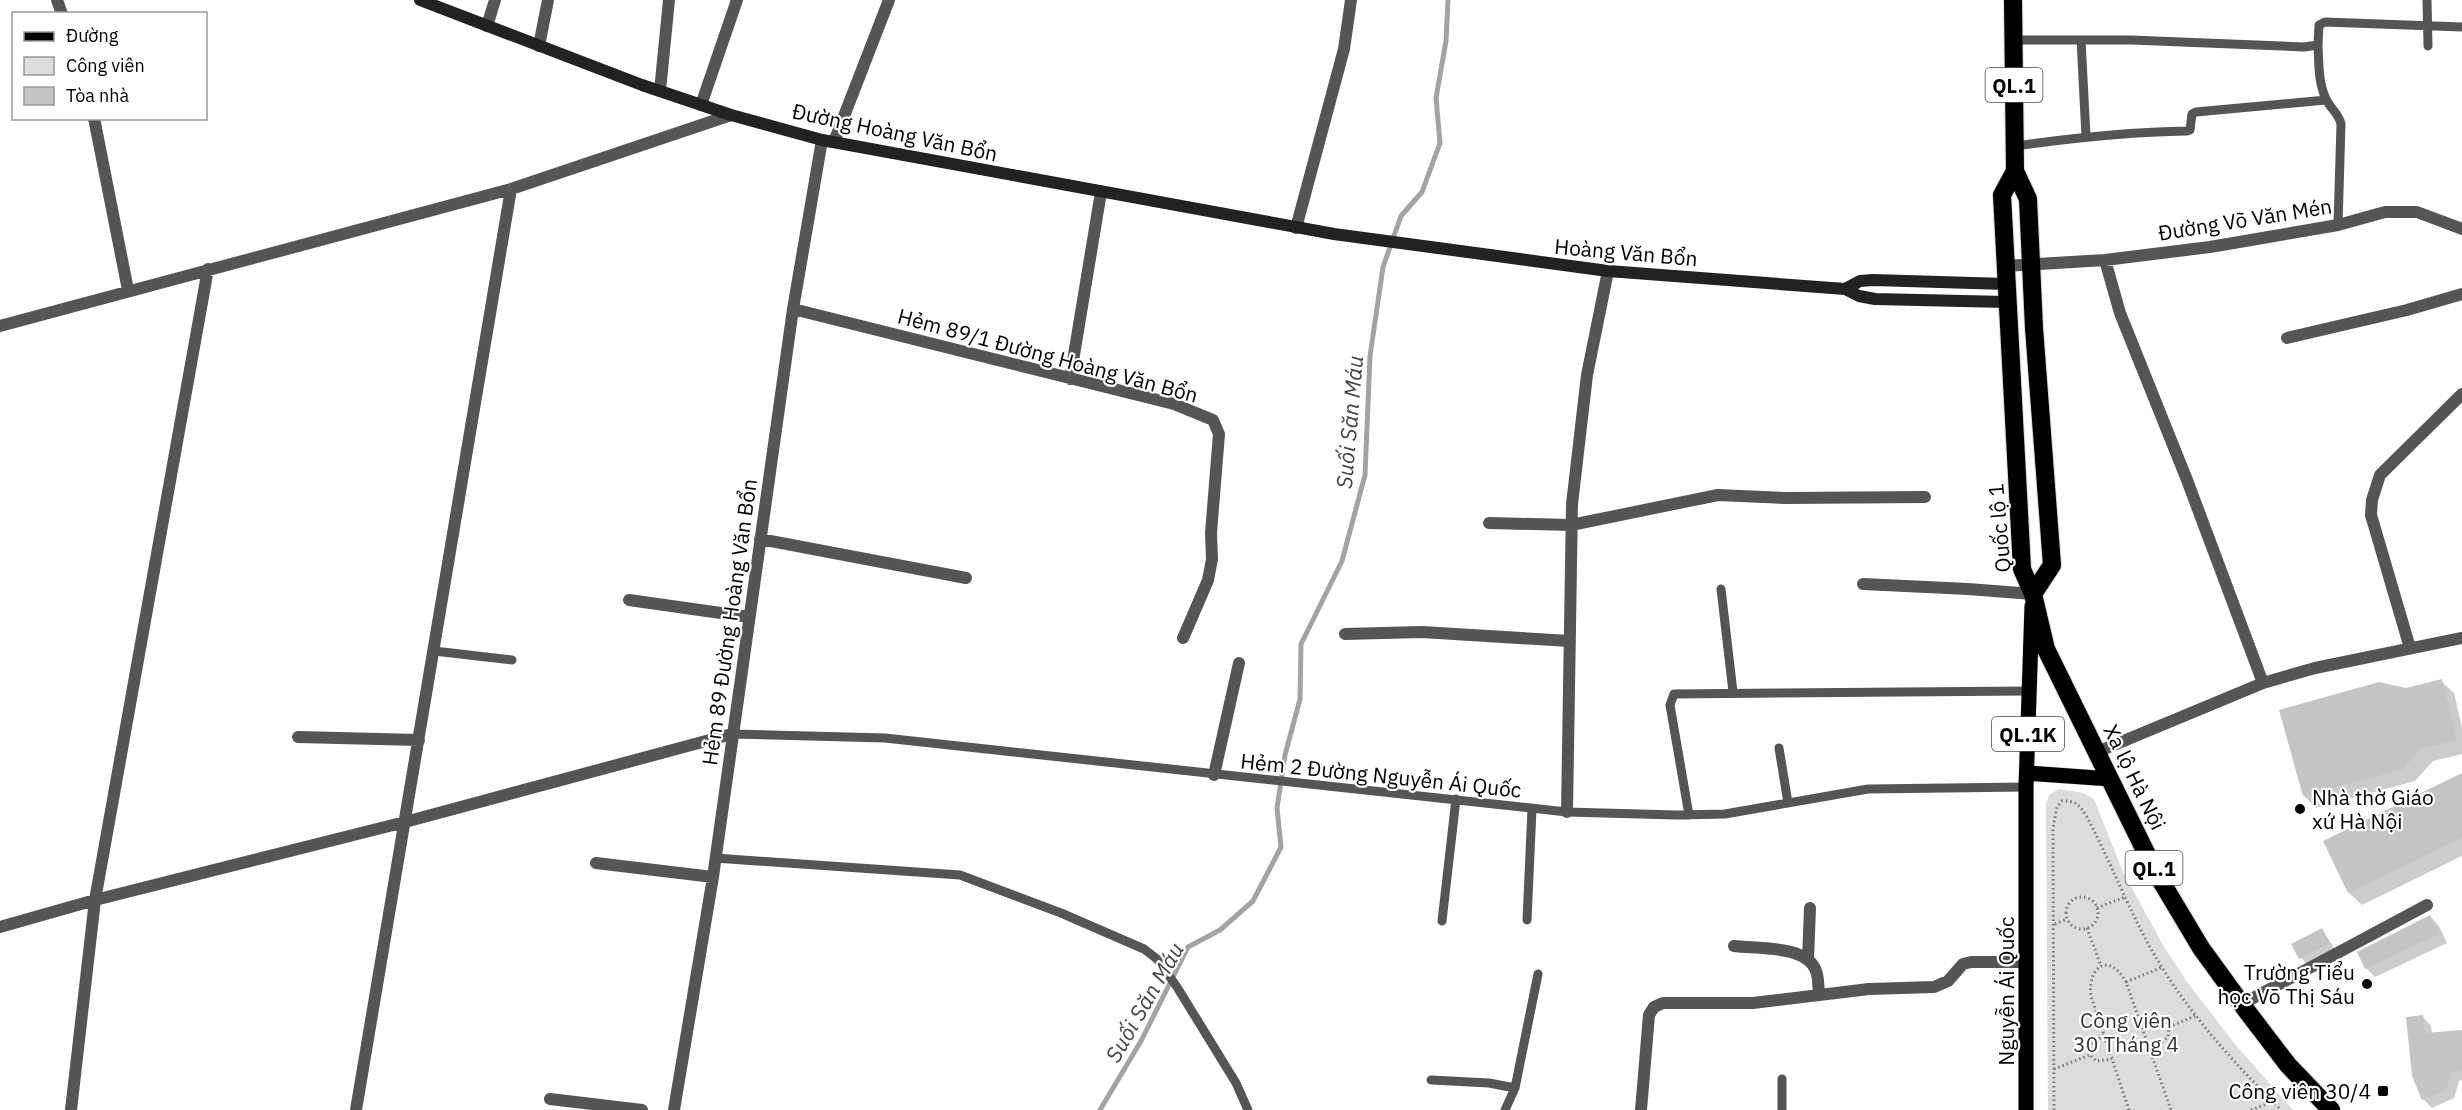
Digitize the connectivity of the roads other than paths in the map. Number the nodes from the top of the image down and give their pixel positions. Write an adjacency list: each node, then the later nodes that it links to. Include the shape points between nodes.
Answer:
1 (420, 0): 10 (main road, Đường Hoàng Văn Bổn)
2 (495, 0): 10 (street)
3 (548, 0): 16 (street)
4 (669, 0): 18 (street)
5 (737, 0): 20 (street)
6 (890, 0): 24 (street, Hẻm 89 Đường Hoàng Văn Bổn)
7 (1351, 0): 30 (street, via 1344,49)
8 (2013, 0): 13 (highway, Quốc lộ 1 / QL.1)
9 (2427, 0): 11 (lane)
10 (487, 26): 16 (main road, Đường Hoàng Văn Bổn)
11 (2427, 26): 12 (lane); 15 (lane, via 2325,22 2319,25); 17 (lane)
12 (2462, 27)
13 (2013, 40): 14 (lane); 25 (highway, Quốc lộ 1 / QL.1)
14 (2081, 40): 15 (lane); 23 (lane)
15 (2318, 45): 19 (lane, via 2321,87)
16 (539, 46): 18 (main road, Đường Hoàng Văn Bổn)
17 (2428, 46)
18 (660, 91): 20 (main road, Đường Hoàng Văn Bổn)
19 (2326, 100): 23 (lane, via 2196,112 2187,131); 29 (lane, via 2341,124)
20 (701, 105): 21 (main road, Đường Hoàng Văn Bổn)
21 (731, 115): 24 (main road, Đường Hoàng Văn Bổn); 27 (street)
22 (94, 120): 39 (street)
23 (2086, 136): 25 (lane)
24 (828, 141): 28 (main road, Đường Hoàng Văn Bổn); 43 (street, Hẻm 89 Đường Hoàng Văn Bổn)
25 (2015, 146): 26 (highway, Quốc lộ 1 / QL.1)
26 (2015, 171): 34 (highway, Quốc lộ 1 / QL.1, via 2028,199); 35 (highway, Quốc lộ 1 / QL.1, via 2002,195)
27 (512, 189): 36 (street); 63 (street)
28 (1101, 192): 30 (main road, Đường Hoàng Văn Bổn); 46 (street)
29 (2338, 225): 31 (street, Đường Võ Văn Mén, via 2385,212 2417,212); 33 (street, Đường Võ Văn Mén)
30 (1296, 228): 32 (main road, Đường Hoàng Văn Bổn)
31 (2462, 229)
32 (1379, 241): 37 (main road, Hoàng Văn Bổn)
33 (2105, 260): 34 (street, Đường Võ Văn Mén); 66 (street, via 2120,313)
34 (2031, 264): 35 (street, Đường Võ Văn Mén); 41 (highway, Quốc lộ 1 / QL.1)
35 (2005, 266): 40 (highway, Quốc lộ 1 / QL.1)
36 (208, 269): 39 (street); 86 (street)
37 (1608, 272): 38 (main road, Hoàng Văn Bổn); 50 (street, via 1587,375)
38 (1845, 289): 40 (main road, Hoàng Văn Bổn, via 1875,299); 40 (main road, Hoàng Văn Bổn, via 1860,281 1873,280)
39 (128, 291): 44 (street)
40 (2006, 293): 41 (highway); 55 (highway, Quốc lộ 1 / QL.1, via 2022,569)
41 (2032, 293): 55 (highway, Quốc lộ 1 / QL.1, via 2052,564)
42 (2462, 294): 45 (street)
43 (794, 309): 46 (street, Hẻm 89/1 Đường Hoàng Văn Bổn); 51 (street, Hẻm 89 Đường Hoàng Văn Bổn)
44 (0, 326)
45 (2287, 338)
46 (1070, 379): 59 (street, Hẻm 89/1 Đường Hoàng Văn Bổn, via 1174,404 1213,420 1219,434 1212,558 1208,580)
47 (2462, 394): 62 (street, via 2380,475 2372,500 2371,515)
48 (1924, 497): 50 (street, via 1718,495)
49 (1489, 523): 50 (street)
50 (1571, 525): 61 (street)
51 (760, 539): 52 (street); 57 (street, Hẻm 89 Đường Hoàng Văn Bổn)
52 (966, 578)
53 (1863, 585): 55 (street)
54 (1721, 589): 68 (lane)
55 (2032, 594): 67 (main road, QL.1K); 73 (highway, Xa lộ Hà Nội / QL.1, via 2046,649)
56 (629, 600): 57 (street)
57 (749, 617): 69 (street, Hẻm 89 Đường Hoàng Văn Bổn)
58 (1345, 634): 61 (street, via 1422,632)
59 (1183, 638)
60 (2462, 638): 62 (street)
61 (1569, 641): 80 (street)
62 (2410, 648): 66 (street)
63 (434, 651): 64 (lane); 71 (street)
64 (512, 660)
65 (1239, 663): 74 (street)
66 (2263, 683): 73 (street)
67 (2029, 691): 68 (lane); 76 (main road, QL.1K)
68 (1733, 692): 81 (lane, via 1680,693 1671,699)
69 (732, 734): 74 (lane, Hẻm 2 Đường Nguyễn Ái Quốc, via 885,738); 82 (street); 83 (street, Hẻm 89 Đường Hoàng Văn Bổn)
70 (298, 737): 71 (street)
71 (419, 740): 82 (street)
72 (1779, 748): 78 (lane)
73 (2097, 752): 75 (highway, Xa lộ Hà Nội / QL.1)
74 (1215, 775): 77 (lane, Hẻm 2 Đường Nguyễn Ái Quốc)
75 (2111, 779): 76 (main road); 97 (highway, Xa lộ Hà Nội / QL.1, via 2155,871 2201,948)
76 (2027, 780): 78 (lane, Hẻm 2 Đường Nguyễn Ái Quốc, via 1868,789); 94 (main road, Nguyễn Ái Quốc / QL.1K)
77 (1456, 799): 79 (lane, Hẻm 2 Đường Nguyễn Ái Quốc); 90 (lane)
78 (1788, 803): 81 (lane, Hẻm 2 Đường Nguyễn Ái Quốc)
79 (1532, 809): 80 (lane, Hẻm 2 Đường Nguyễn Ái Quốc); 89 (lane)
80 (1567, 812): 81 (lane, Hẻm 2 Đường Nguyễn Ái Quốc)
81 (1689, 815)
82 (405, 822): 86 (street); 103 (street)
83 (716, 858): 85 (street, Hẻm 89 Đường Hoàng Văn Bổn); 106 (lane, via 960,875 1144,950 1157,959 1177,987 1236,1083)
84 (596, 863): 85 (street)
85 (713, 877): 105 (street, Hẻm 89 Đường Hoàng Văn Bổn)
86 (95, 900): 91 (street); 102 (street)
87 (2427, 905): 97 (street)
88 (1810, 908): 93 (street)
89 (1527, 920)
90 (1442, 921)
91 (0, 927)
92 (1734, 946): 93 (street, via 1797,952)
93 (1808, 959): 96 (street, via 1817,973)
94 (2027, 962): 96 (street, via 1963,964 1948,981 1934,987); 110 (main road, Nguyễn Ái Quốc / QL.1K)
95 (1538, 974): 100 (lane)
96 (1819, 995): 108 (street, via 1753,1003 1663,1003 1654,1007 1649,1014)
97 (2242, 1004): 111 (highway, Xa lộ Hà Nội / QL.1, via 2288,1065)
98 (1782, 1079): 109 (lane)
99 (1431, 1080): 100 (lane)
100 (1515, 1088): 107 (lane)
101 (550, 1099): 104 (street)
102 (71, 1110)
103 (356, 1110)
104 (642, 1110)
105 (674, 1110)
106 (1248, 1110)
107 (1505, 1110)
108 (1641, 1110)
109 (1782, 1110)
110 (2026, 1110)
111 (2331, 1110)

